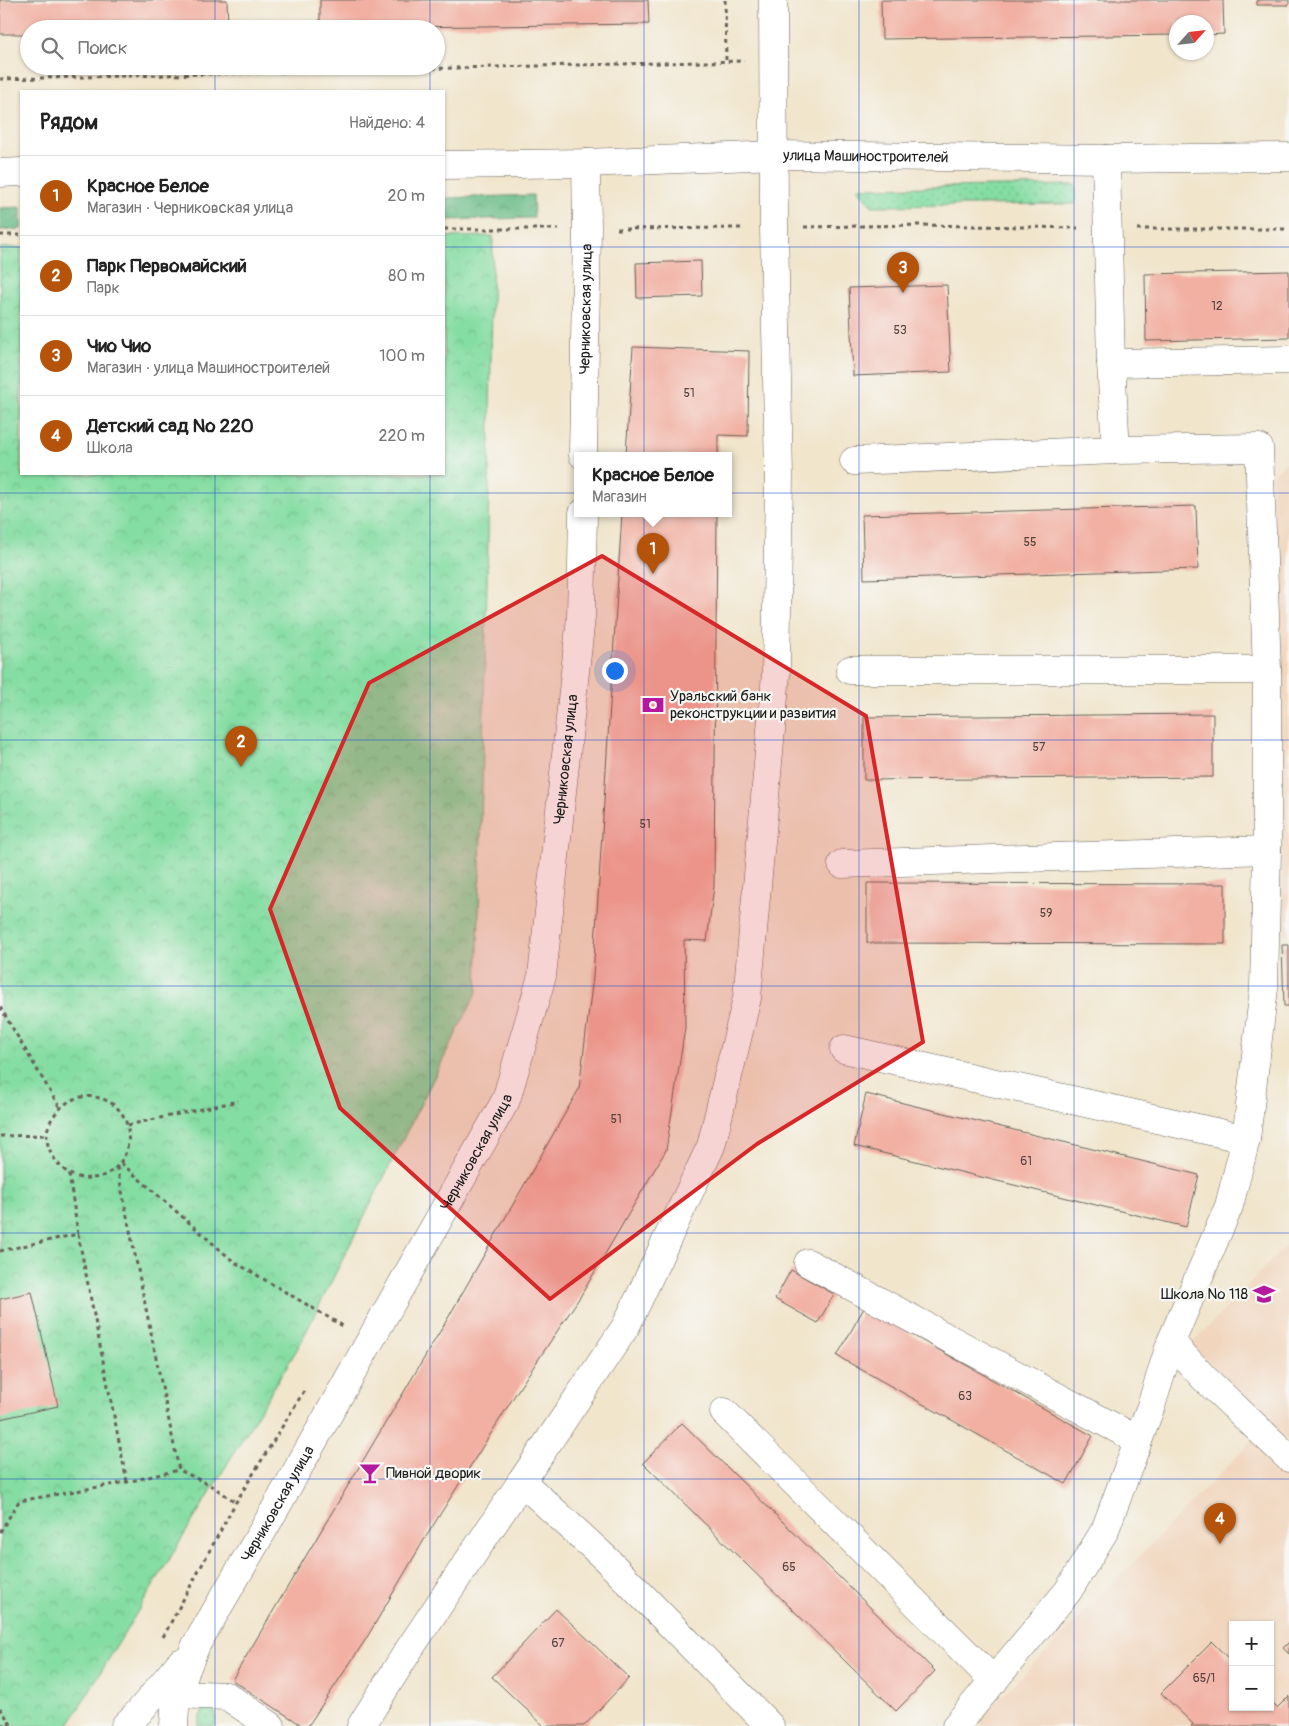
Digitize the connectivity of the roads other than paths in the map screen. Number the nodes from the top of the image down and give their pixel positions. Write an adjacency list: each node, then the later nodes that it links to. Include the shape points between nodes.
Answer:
1 (773, 0): 2 (street)
2 (774, 155): 4 (street, улица Машиностроителей); 5 (street, улица Машиностроителей); 26 (street, via 779,477 776,674 748,998 712,1146 626,1326)
3 (1289, 157): 4 (street, улица Машиностроителей)
4 (1106, 159): 10 (street)
5 (586, 163): 6 (street, улица Машиностроителей); 12 (street, Черниковская улица)
6 (445, 165)
7 (20, 172): 8 (street)
8 (0, 173)
9 (1289, 360): 10 (street)
10 (1111, 363): 11 (street)
11 (1116, 450): 13 (street); 16 (street, via 1259,448)
12 (584, 452)
13 (854, 461)
14 (583, 517): 27 (street, Черниковская улица, via 581,617 542,976 506,1100)
15 (850, 670): 16 (street)
16 (1267, 670): 17 (street)
17 (1267, 850): 18 (street); 20 (street, via 1264,988)
18 (842, 864)
19 (844, 1048): 20 (street)
20 (1246, 1139): 22 (street, via 1229,1206)
21 (808, 1263): 24 (street)
22 (1171, 1342): 24 (street); 25 (street, via 1204,1378)
23 (724, 1412): 28 (street)
24 (1138, 1440): 28 (street, via 1105,1530 1068,1591)
25 (1289, 1458)
26 (521, 1481): 33 (street); 34 (street, via 605,1558)
27 (196, 1645): 29 (street, Черниковская улица); 30 (street)
28 (994, 1681): 35 (street)
29 (176, 1694): 31 (street, Черниковская улица); 32 (street, via 227,1696)
30 (125, 1726)
31 (174, 1726)
32 (271, 1726)
33 (361, 1726)
34 (770, 1726)
35 (956, 1726)

